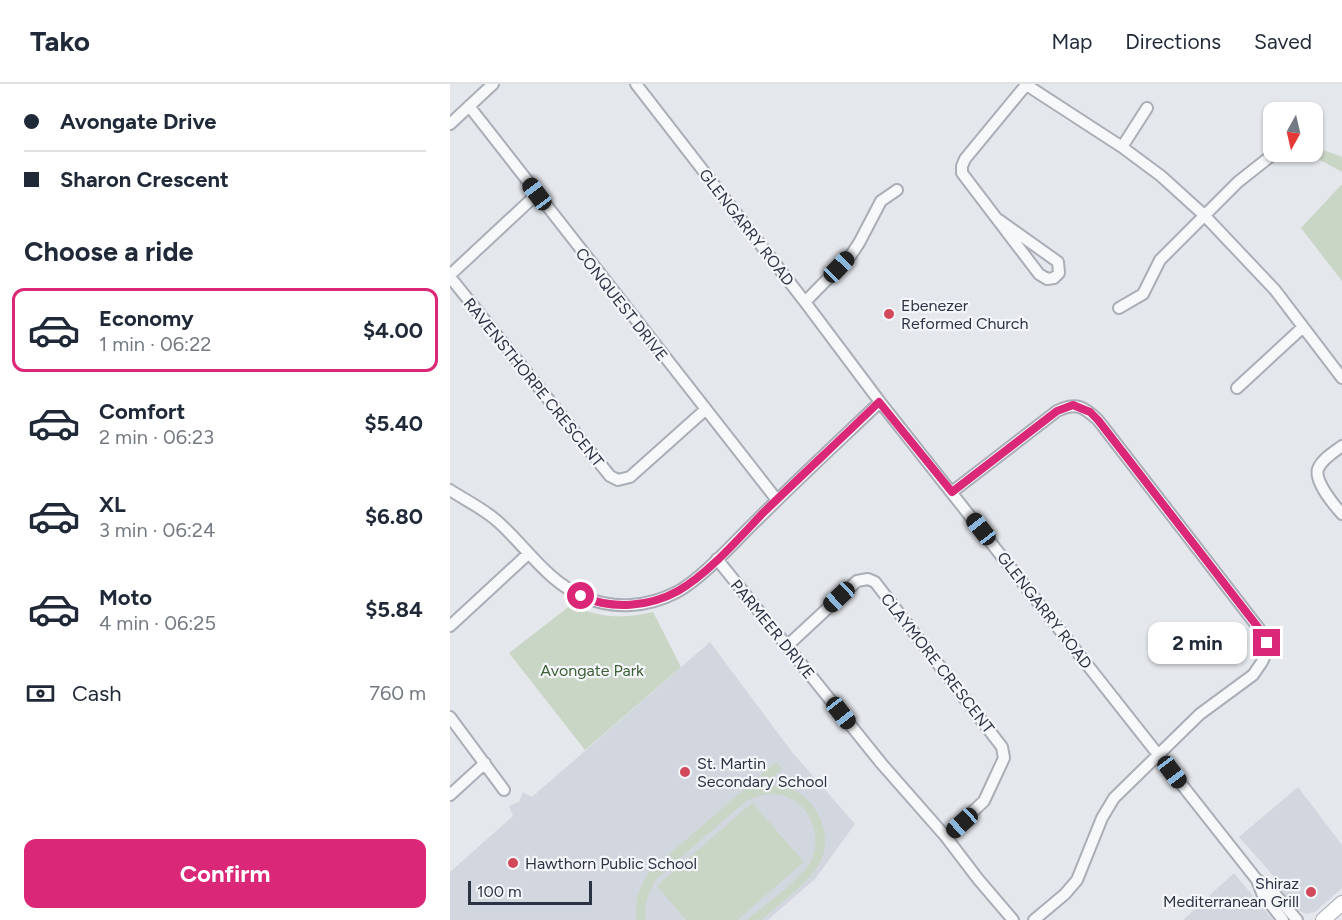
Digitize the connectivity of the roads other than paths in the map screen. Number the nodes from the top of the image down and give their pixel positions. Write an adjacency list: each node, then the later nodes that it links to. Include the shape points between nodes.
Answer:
1 (493, 84): 4 (street)
2 (636, 84): 14 (street, GLENGARRY ROAD)
3 (1026, 84): 7 (street); 12 (street, via 962,166 962,173)
4 (470, 106): 6 (street); 10 (street, CONQUEST DRIVE)
5 (1147, 108): 7 (street)
6 (450, 124)
7 (1122, 147): 11 (street)
8 (1263, 162): 11 (street)
9 (897, 190): 14 (street, via 881,201 851,255)
10 (537, 194): 13 (street); 20 (street, CONQUEST DRIVE)
11 (1204, 215): 15 (street, via 1160,260 1143,294); 16 (street, via 1275,290)
12 (999, 220): 12 (street, via 1058,262 1059,273 1047,279 1039,274)
13 (450, 276): 20 (street, RAVENSTHORPE CRESCENT, via 610,476 618,480 630,477)
14 (806, 302): 19 (street, GLENGARRY ROAD)
15 (1119, 308)
16 (1302, 328): 17 (street); 18 (street)
17 (1342, 378)
18 (1237, 388)
19 (879, 402): 23 (street, GLENGARRY ROAD); 24 (street)
20 (705, 410): 24 (street, CONQUEST DRIVE)
21 (1342, 446): 25 (street, via 1323,462 1317,474)
22 (450, 490): 26 (street, via 494,519)
23 (952, 492): 31 (street, GLENGARRY ROAD); 31 (street, via 1057,411 1073,405 1098,420 1267,643 1266,653 1253,675 1200,714)
24 (777, 500): 27 (street)
25 (1342, 514)
26 (528, 554): 27 (street, via 581,596 629,606 676,592); 28 (street)
27 (717, 559): 29 (street, PARMEER DRIVE)
28 (450, 626)
29 (788, 646): 35 (street, PARMEER DRIVE); 35 (street, CLAYMORE CRESCENT, via 856,581 875,582 1002,747 1004,758 984,801)
30 (450, 717): 32 (street)
31 (1159, 756): 36 (street, GLENGARRY ROAD); 39 (street, via 1114,798 1077,880)
32 (485, 763): 33 (street); 34 (street)
33 (504, 790)
34 (450, 795)
35 (946, 837): 38 (street, PARMEER DRIVE)
36 (1257, 880): 40 (street, GLENGARRY ROAD); 41 (street, GLENGARRY ROAD, via 1269,887)
37 (1342, 903): 42 (main road)
38 (1013, 920)
39 (1034, 920)
40 (1283, 920)
41 (1296, 920)
42 (1323, 920)

